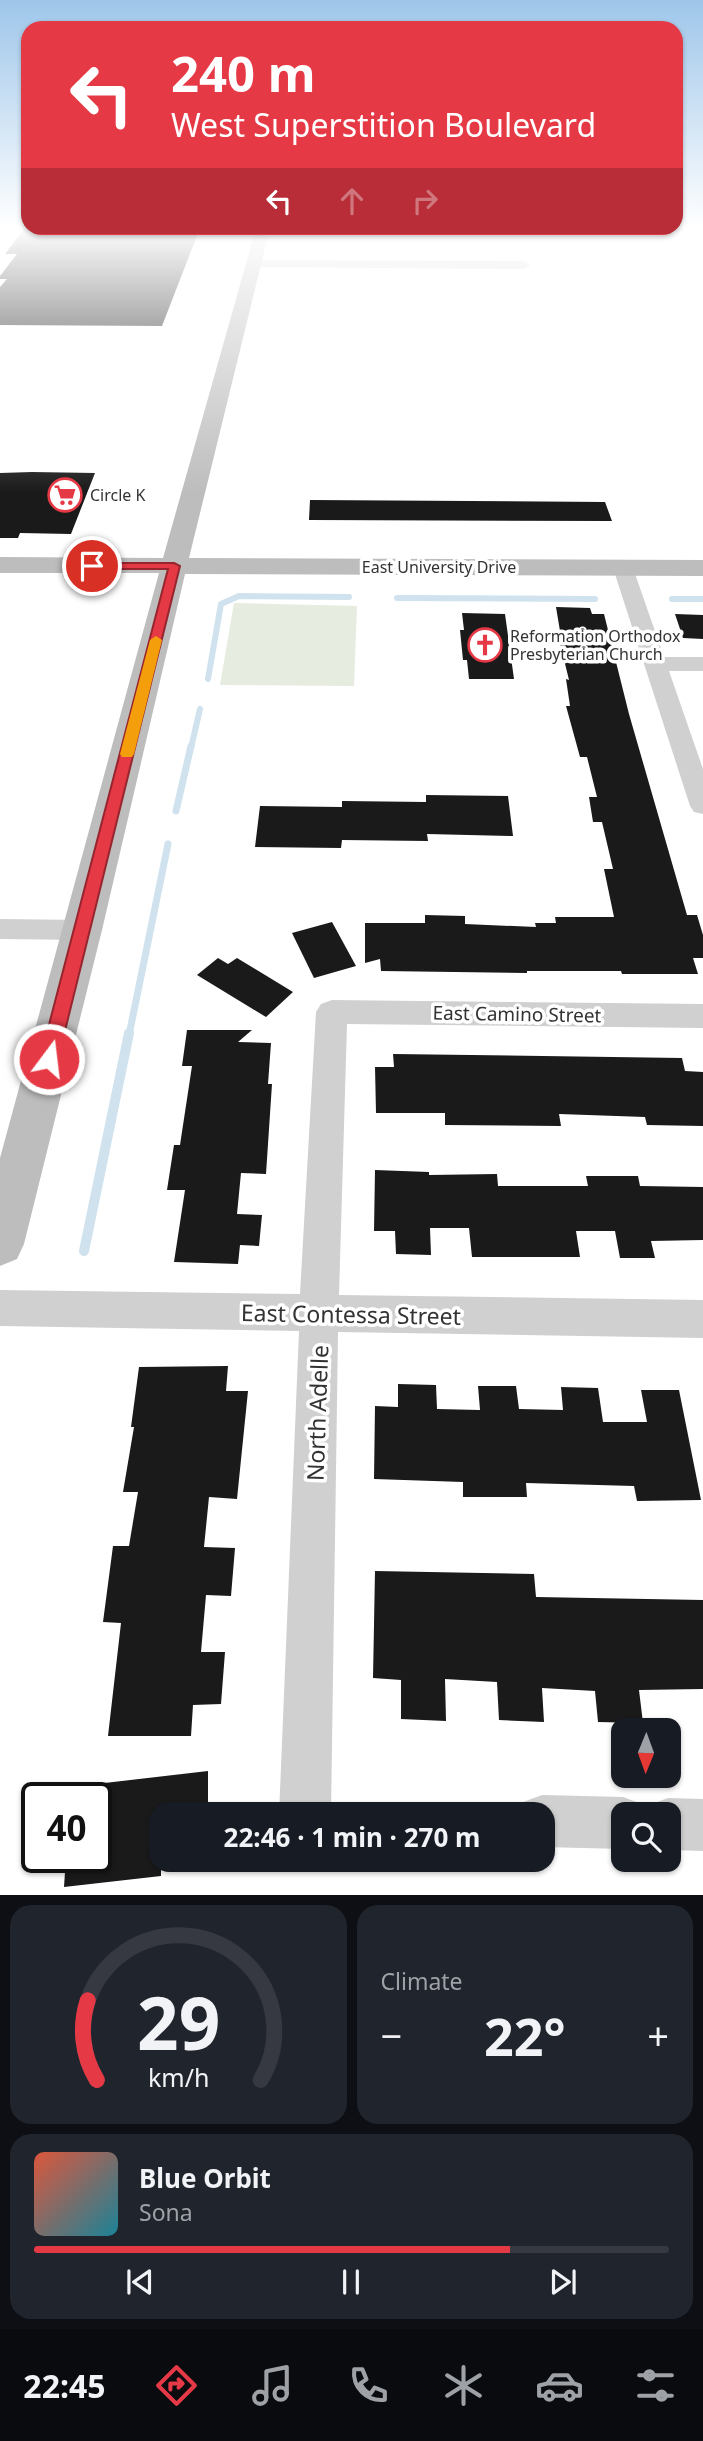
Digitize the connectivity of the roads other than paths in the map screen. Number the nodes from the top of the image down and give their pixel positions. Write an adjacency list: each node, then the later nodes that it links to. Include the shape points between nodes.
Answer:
1 (240, 315): 3 (street)
2 (0, 565): 3 (street, East University Drive)
3 (174, 566): 4 (street, East University Drive); 10 (street)
4 (623, 568): 5 (street, East University Drive); 6 (street)
5 (703, 568)
6 (655, 664): 7 (street); 8 (street)
7 (703, 664)
8 (703, 806)
9 (0, 929): 10 (street)
10 (83, 930): 13 (street)
11 (332, 1012): 12 (street, East Camino Street); 15 (street, North Adelle)
12 (703, 1016)
13 (0, 1244)
14 (0, 1308): 15 (street, East Contessa Street)
15 (319, 1314): 16 (street, East Contessa Street); 17 (street, North Adelle)
16 (703, 1320)
17 (305, 1802)
18 (555, 1821): 19 (street)
19 (611, 1823)
20 (681, 1824): 21 (street)
21 (703, 1825)

